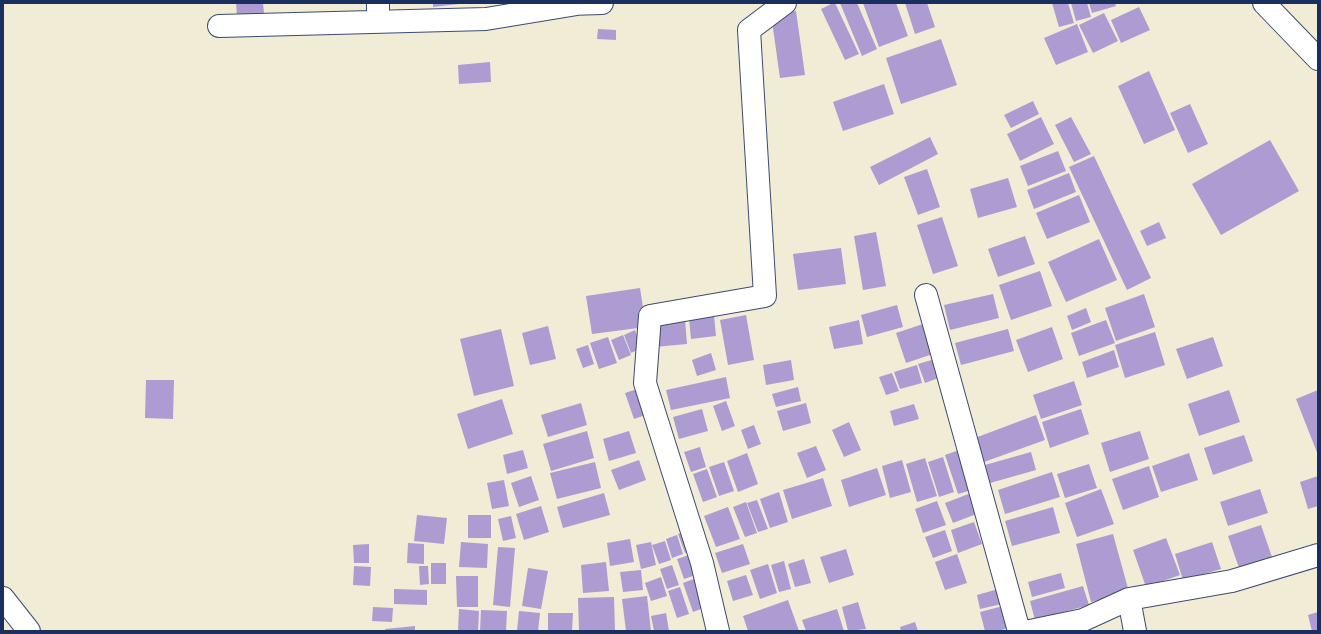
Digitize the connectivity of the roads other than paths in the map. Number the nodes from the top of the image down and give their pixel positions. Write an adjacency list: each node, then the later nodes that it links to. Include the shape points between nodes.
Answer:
1 (602, 3): 4 (street)
2 (785, 3): 13 (street, via 749,30 765,296 650,316 645,383 702,563)
3 (1264, 3): 7 (street)
4 (573, 4): 5 (street, via 486,19)
5 (378, 12): 6 (street)
6 (219, 26)
7 (1318, 58)
8 (926, 295): 14 (street)
9 (1318, 555): 11 (street, via 1232,581)
10 (3, 598): 12 (street)
11 (1129, 599): 15 (street, via 1084,620); 16 (street)
12 (29, 631)
13 (718, 631)
14 (1019, 631)
15 (1030, 631)
16 (1135, 631)

